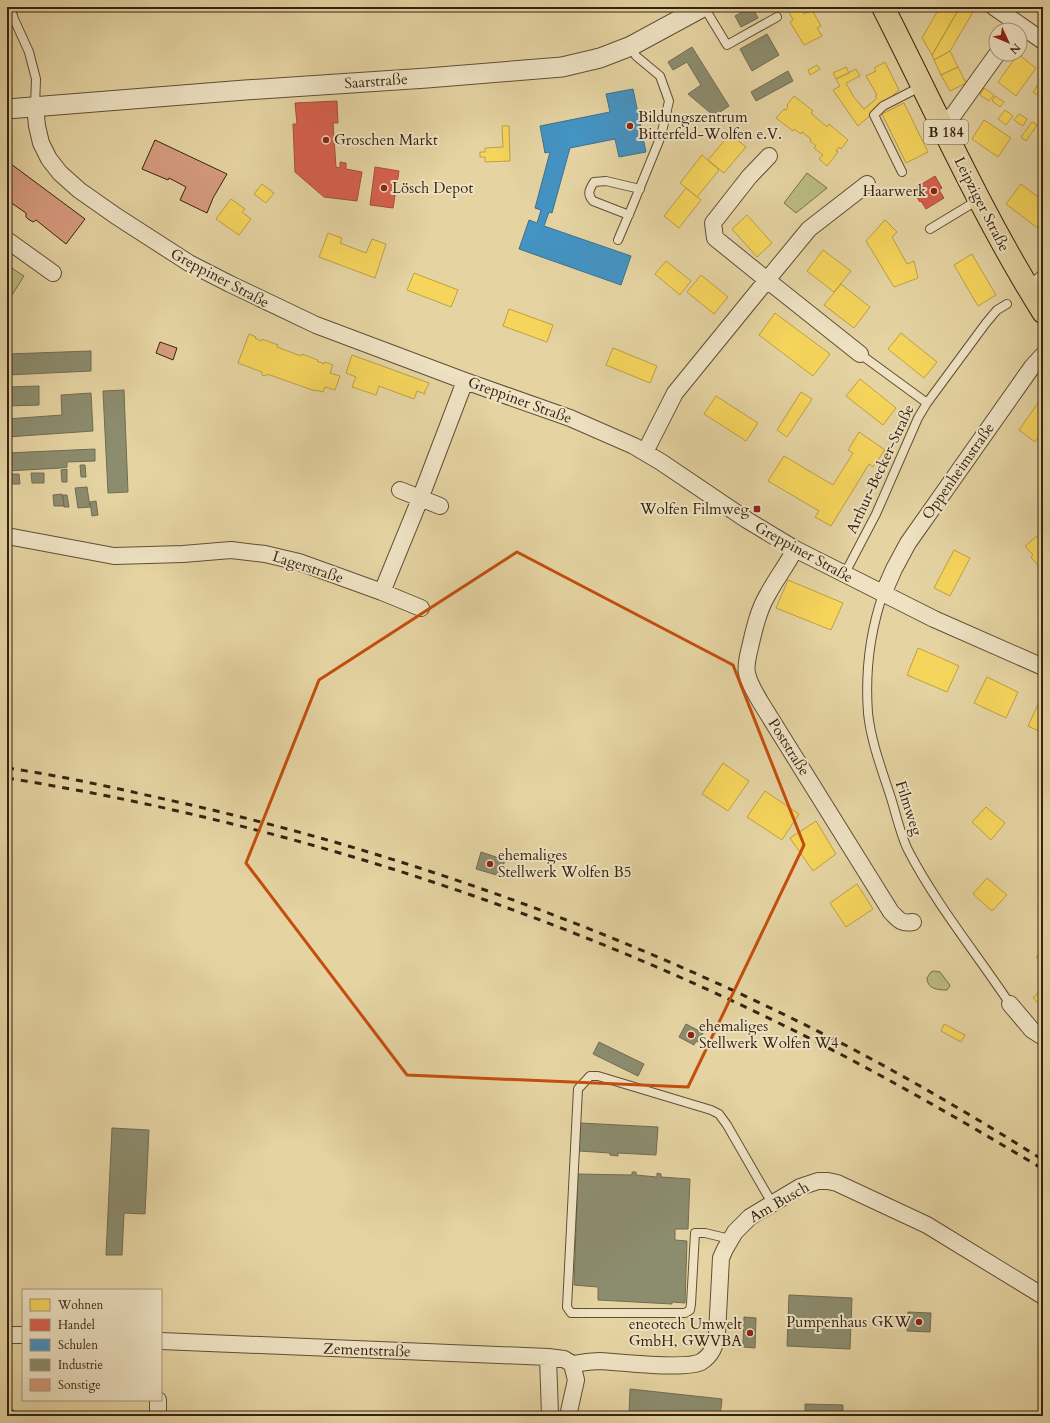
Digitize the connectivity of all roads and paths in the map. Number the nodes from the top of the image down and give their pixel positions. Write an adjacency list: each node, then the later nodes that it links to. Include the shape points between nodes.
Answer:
1 (10, 7): 6 (lane)
2 (703, 7): 5 (lane, via 727,45); 10 (street, Saarstraße)
3 (883, 7): 12 (main road, Leipziger Straße / B 184)
4 (994, 7): 7 (street)
5 (777, 18)
6 (10, 19): 13 (lane, via 29,52 36,79)
7 (1010, 22)
8 (1028, 33): 9 (street)
9 (1043, 41)
10 (631, 46): 13 (street, Saarstraße, via 585,62 536,70); 19 (lane, via 636,56 660,76 670,101 661,136)
11 (991, 62): 15 (street, via 954,114)
12 (922, 85): 15 (main road, Leipziger Straße / B 184); 17 (lane, via 883,106 874,115)
13 (35, 106): 14 (street, Saarstraße); 32 (street, Greppiner Straße, via 41,143 60,173 85,194 170,252 298,316)
14 (7, 109)
15 (941, 122): 20 (main road, Leipziger Straße / B 184)
16 (769, 156): 26 (street, via 713,223 715,238)
17 (902, 172)
18 (867, 184): 26 (street, via 809,229)
19 (640, 189): 21 (lane); 21 (lane, via 606,181 594,182 589,190 589,197 593,201)
20 (979, 199): 22 (lane); 27 (main road, Leipziger Straße / B 184, via 1010,258)
21 (629, 215): 24 (lane)
22 (930, 229)
23 (7, 240): 25 (street)
24 (618, 240)
25 (54, 273)
26 (767, 280): 30 (street); 34 (street, via 675,393)
27 (1036, 285): 29 (main road, Leipziger Straße / B 184)
28 (1007, 304): 33 (lane, Arthur-Becker-Straße, via 992,315)
29 (1043, 312)
30 (860, 354): 33 (lane)
31 (1043, 355): 42 (street, Oppenheimstraße, via 908,543)
32 (465, 381): 34 (street, Greppiner Straße, via 570,418); 36 (street)
33 (927, 403): 40 (lane, Arthur-Becker-Straße, via 876,514)
34 (645, 452): 39 (street, Greppiner Straße)
35 (400, 490): 36 (street)
36 (420, 499): 37 (street); 41 (street)
37 (440, 506)
38 (7, 536): 41 (street, Lagerstraße, via 114,556 231,550 265,554 299,562)
39 (795, 549): 40 (street, Greppiner Straße); 45 (street, Poststraße, via 762,607 746,662 747,674 751,686 891,912 905,923)
40 (844, 575): 42 (street, Greppiner Straße)
41 (382, 592): 43 (street, Lagerstraße)
42 (883, 594): 44 (street, Greppiner Straße); 46 (lane, Filmweg, via 871,637 868,674 868,714 876,750 907,849 942,906)
43 (421, 608)
44 (1043, 667)
45 (913, 922)
46 (1010, 1004): 47 (street, via 1032,1030)
47 (1043, 1037)
48 (772, 1203): 49 (street, Am Busch, via 741,1224); 49 (lane, via 719,1114 598,1076 590,1076 578,1089 567,1307 571,1313 685,1313 690,1310 691,1304 695,1233); 50 (street, Am Busch, via 808,1184 828,1180 837,1183 927,1226)
49 (730, 1239): 55 (street, Am Busch, via 721,1258 716,1344 707,1358 685,1366 597,1361)
50 (1043, 1296)
51 (7, 1334): 52 (street)
52 (22, 1335)
53 (162, 1341): 54 (street, Zementstraße)
54 (548, 1357): 55 (street, Zementstraße, via 564,1359); 58 (street)
55 (572, 1364): 59 (street, via 576,1380)
56 (158, 1401): 57 (street)
57 (158, 1416)
58 (550, 1416)
59 (568, 1416)

